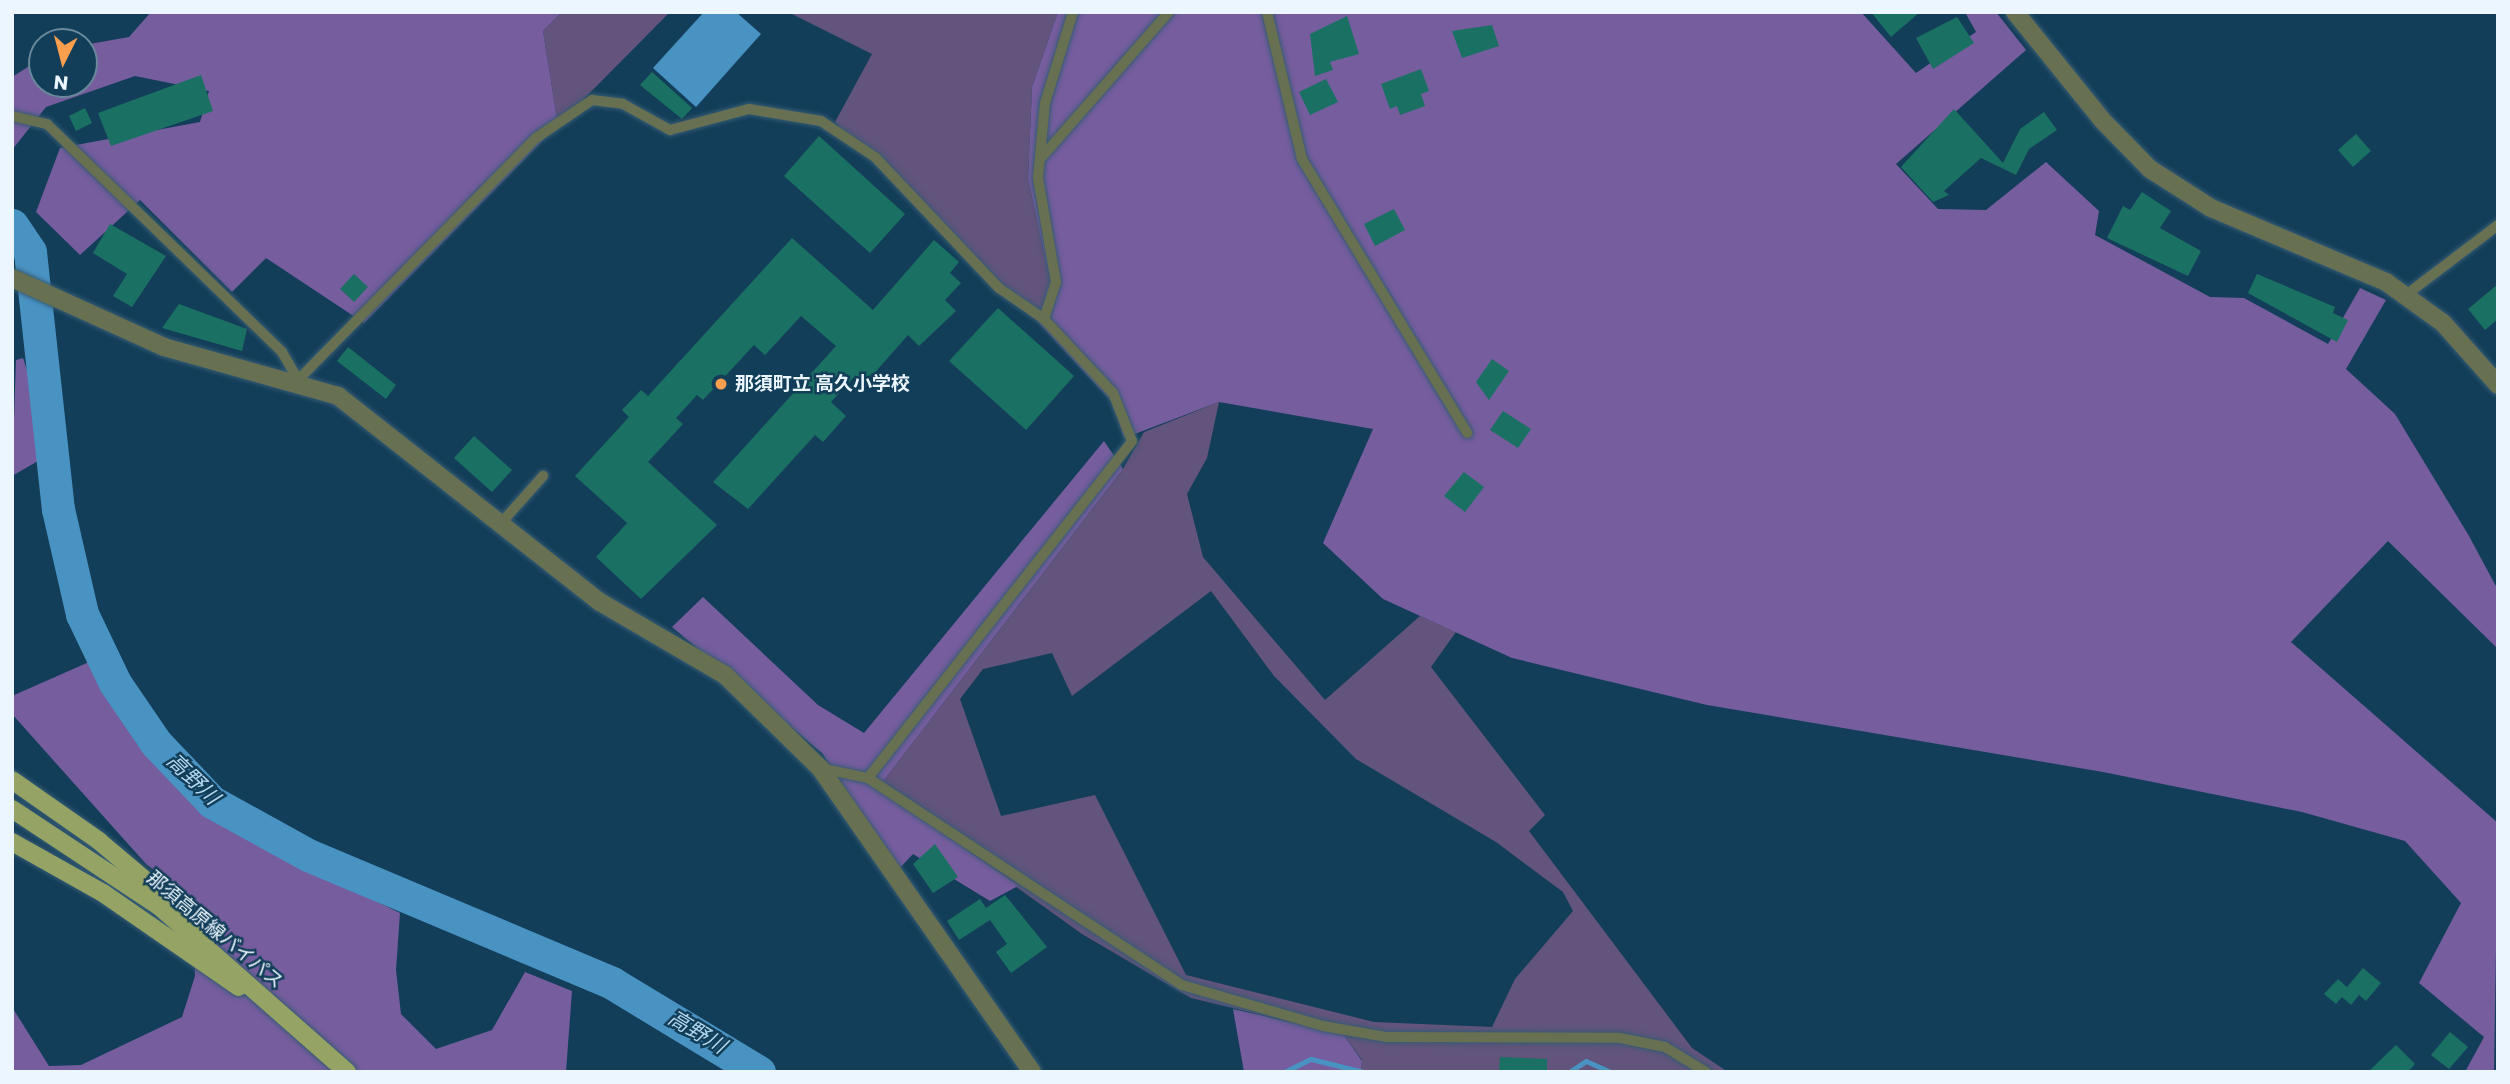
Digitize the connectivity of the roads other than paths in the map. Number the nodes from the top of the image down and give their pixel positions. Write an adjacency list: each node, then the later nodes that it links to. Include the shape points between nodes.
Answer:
1 (1073, 12): 6 (lane, via 1045,103)
2 (1169, 12): 6 (lane)
3 (1267, 12): 13 (lane, via 1302,159)
4 (2015, 12): 9 (street, via 2102,120 2150,169 2211,208 2347,263)
5 (12, 117): 11 (lane, via 47,124 282,352)
6 (1041, 158): 10 (lane, via 1038,178 1056,282)
7 (2498, 225): 9 (lane)
8 (12, 278): 11 (street, via 164,347)
9 (2406, 295): 12 (street, via 2443,323)
10 (1044, 319): 11 (lane, via 999,288 876,157 821,121 749,109 670,130 622,104 592,100 536,138); 17 (lane, via 1121,406 1132,441 1129,452)
11 (298, 380): 15 (street, via 370,415)
12 (2498, 385)
13 (1467, 433)
14 (543, 476): 15 (lane)
15 (502, 523): 16 (street, via 600,602 725,675)
16 (820, 768): 17 (lane); 23 (street)
17 (868, 778): 24 (lane, via 1182,985 1323,1026 1387,1037 1620,1038 1665,1047)
18 (12, 780): 21 (main road, via 169,896)
19 (12, 809): 21 (main road, 那須高原線バイパス, via 160,907)
20 (12, 842): 21 (main road, via 103,893)
21 (294, 1025): 22 (main road, 那須高原線バイパス)
22 (348, 1072)
23 (1032, 1072)
24 (1706, 1072)

